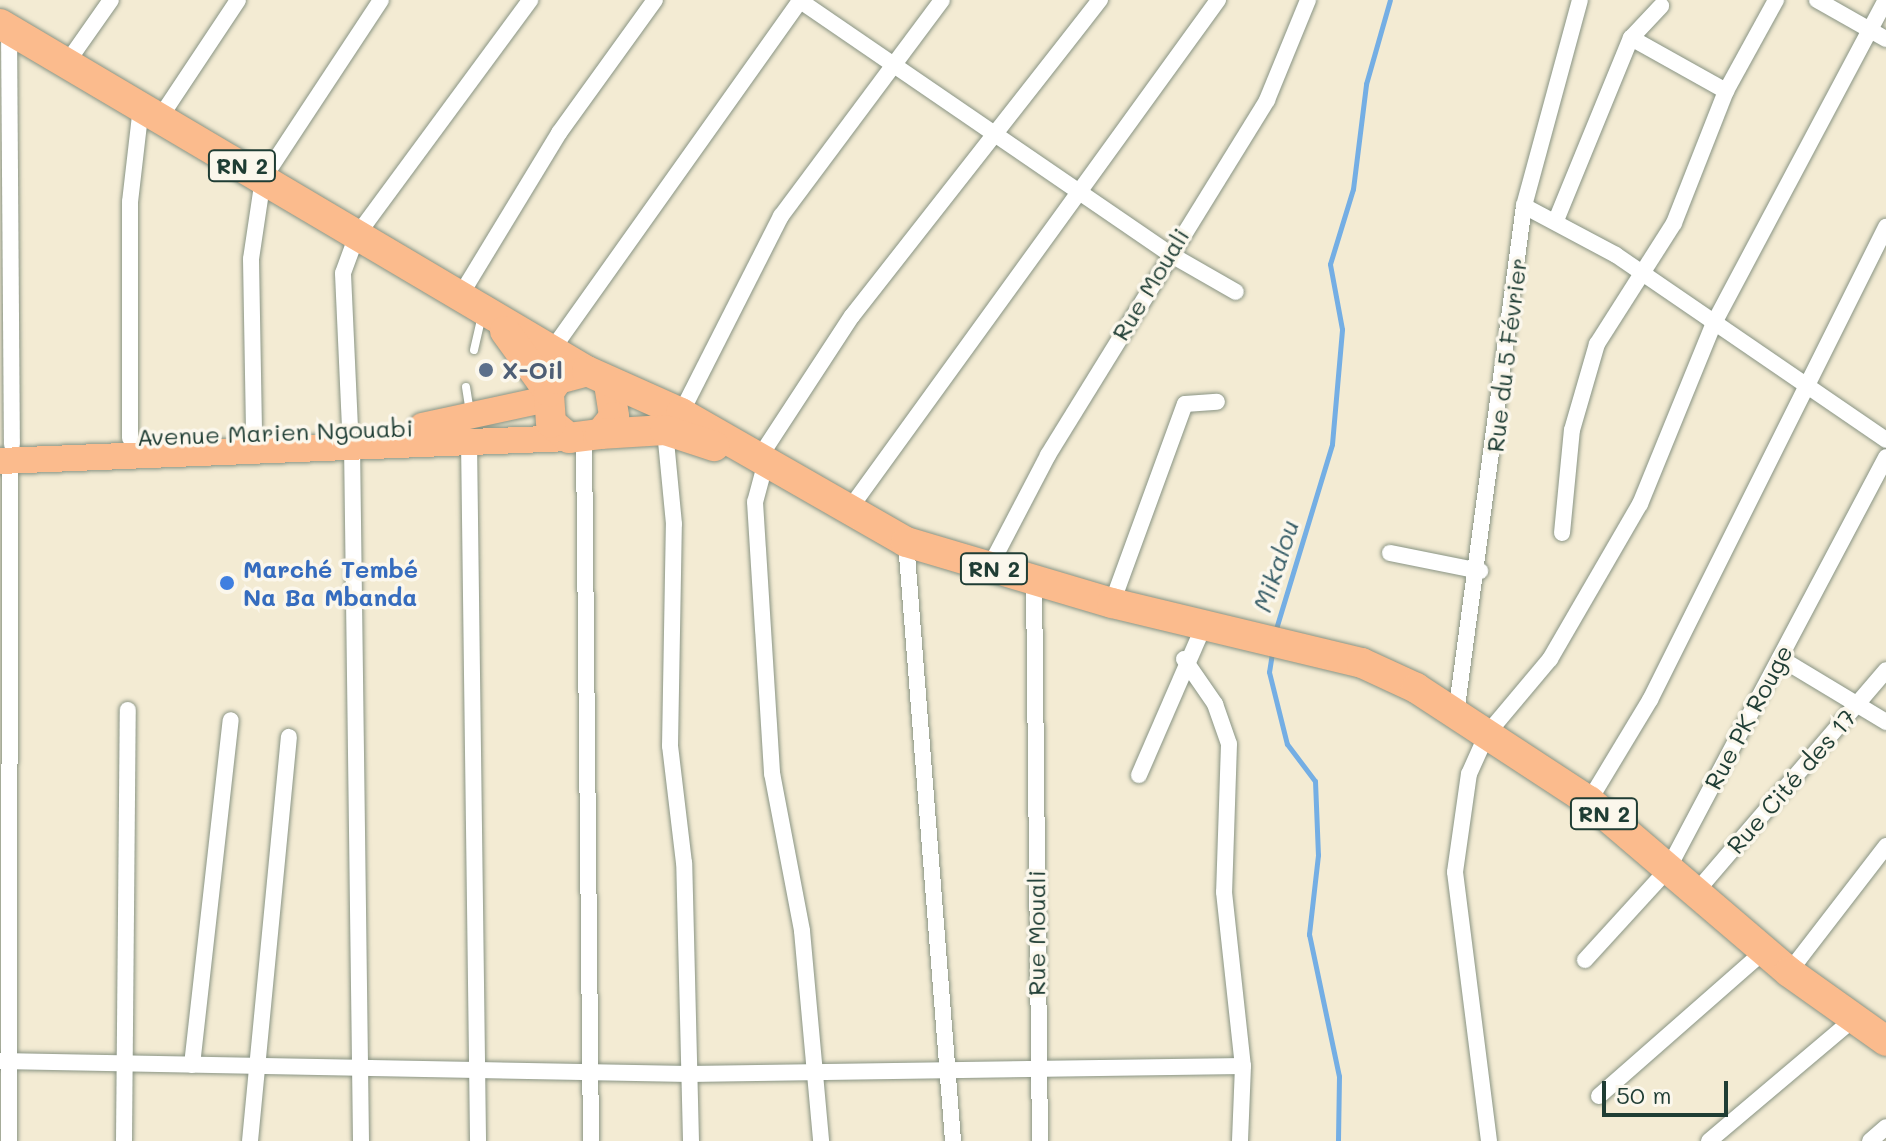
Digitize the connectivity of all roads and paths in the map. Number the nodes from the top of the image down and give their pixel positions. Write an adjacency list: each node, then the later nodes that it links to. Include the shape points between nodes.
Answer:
1 (111, 0): 19 (street)
2 (238, 0): 22 (street)
3 (381, 0): 24 (street)
4 (530, 0): 29 (street)
5 (655, 0): 33 (street, via 559,133)
6 (800, 0): 20 (street); 36 (street)
7 (942, 0): 20 (street)
8 (1100, 0): 23 (street)
9 (1218, 0): 25 (street)
10 (1308, 0): 30 (street, Rue Mouali, via 1267,100)
11 (1580, 0): 26 (street, Rue du 5 Février)
12 (1776, 0): 21 (street)
13 (1817, 0): 17 (street)
14 (1886, 0): 17 (street)
15 (1661, 6): 18 (street)
16 (5, 27): 19 (highway, RN 2); 48 (street)
17 (1880, 35): 34 (street)
18 (1631, 38): 21 (street); 27 (street)
19 (66, 64): 22 (highway, RN 2)
20 (897, 66): 23 (street); 41 (street, via 781,216)
21 (1726, 91): 31 (street, via 1674,223)
22 (151, 112): 24 (highway, RN 2); 46 (street, via 130,202)
23 (992, 131): 25 (street); 50 (street, via 835,340)
24 (263, 179): 29 (highway, RN 2); 42 (street, via 251,259)
25 (1080, 191): 30 (street); 51 (street)
26 (1524, 206): 27 (street); 56 (street, Rue du 5 Février)
27 (1557, 218): 31 (street)
28 (1886, 227): 39 (street)
29 (357, 235): 33 (highway, RN 2); 44 (street, via 343,273)
30 (1168, 253): 32 (street); 55 (street, Rue Mouali)
31 (1642, 272): 34 (street); 52 (street, via 1586,375 1567,465)
32 (1236, 292)
33 (472, 303): 35 (lane); 36 (highway, RN 2)
34 (1713, 325): 39 (street); 68 (street, via 1640,504 1550,659)
35 (474, 350)
36 (546, 378): 37 (highway, RN 2); 43 (main road, Avenue Marien Ngouabi); 45 (highway, via 551,423)
37 (598, 378): 41 (highway, RN 2); 45 (highway, via 614,417)
38 (466, 387): 43 (lane)
39 (1804, 390): 47 (street); 71 (street, via 1650,700)
40 (1217, 402): 58 (street, via 1185,404)
41 (673, 422): 45 (highway); 50 (highway, RN 2); 91 (street, via 670,746 684,863)
42 (254, 431): 44 (main road, Avenue Marien Ngouabi); 46 (main road, Avenue Marien Ngouabi)
43 (470, 431): 44 (main road, Avenue Marien Ngouabi); 45 (main road); 86 (street)
44 (351, 436): 48 (main road); 83 (street)
45 (584, 437): 87 (street)
46 (130, 438): 48 (main road, Avenue Marien Ngouabi)
47 (1886, 440)
48 (5, 453): 80 (street)
49 (1886, 457): 60 (street, Rue PK Rouge)
50 (761, 463): 51 (highway, RN 2); 89 (street, via 755,502 772,773 802,931)
51 (848, 511): 53 (highway, RN 2)
52 (1562, 533)
53 (906, 542): 55 (highway, RN 2); 90 (street)
54 (1390, 553): 56 (street)
55 (989, 568): 57 (highway, RN 2)
56 (1480, 571): 65 (street, Rue du 5 Février)
57 (1034, 581): 58 (highway, RN 2); 88 (street, Rue Mouali)
58 (1112, 603): 59 (highway, RN 2)
59 (1205, 623): 61 (street); 65 (highway, RN 2, via 1362,663)
60 (1780, 658): 63 (street); 73 (street, Rue PK Rouge)
61 (1184, 659): 70 (street); 84 (street, via 1215,704 1229,744 1226,939)
62 (1886, 670): 63 (street, Rue Cité des 17)
63 (1859, 702): 67 (street); 74 (street, Rue Cité des 17)
64 (128, 710): 81 (street)
65 (1456, 714): 68 (highway, RN 2)
66 (231, 720): 82 (street)
67 (1886, 722)
68 (1487, 734): 71 (highway, RN 2); 105 (street, via 1459,806 1455,872)
69 (289, 737): 85 (street)
70 (1139, 775)
71 (1589, 801): 73 (highway, RN 2)
72 (1886, 846): 77 (street)
73 (1668, 869): 74 (highway, RN 2); 76 (street, Rue PK Rouge)
74 (1696, 892): 75 (highway, RN 2)
75 (1765, 950): 77 (highway, RN 2); 92 (street)
76 (1585, 960)
77 (1789, 972): 78 (highway, RN 2)
78 (1852, 1020): 79 (highway, RN 2); 106 (street)
79 (1884, 1038)
80 (3, 1061): 81 (street); 94 (street)
81 (122, 1063): 82 (street); 95 (street)
82 (192, 1065): 85 (street)
83 (359, 1065): 85 (street); 86 (street); 97 (street)
84 (1243, 1066): 88 (street); 104 (street)
85 (252, 1068): 96 (street)
86 (473, 1069): 87 (street); 98 (street)
87 (591, 1070): 91 (street); 99 (street)
88 (1037, 1072): 90 (street); 103 (street, Rue Mouali)
89 (810, 1073): 90 (street); 91 (street); 101 (street)
90 (945, 1073): 102 (street)
91 (689, 1074): 100 (street)
92 (1599, 1096)
93 (1886, 1127): 107 (street)
94 (9, 1141)
95 (124, 1141)
96 (250, 1141)
97 (361, 1141)
98 (478, 1141)
99 (591, 1141)
100 (691, 1141)
101 (821, 1141)
102 (953, 1141)
103 (1040, 1141)
104 (1240, 1141)
105 (1489, 1141)
106 (1709, 1141)
107 (1870, 1141)

